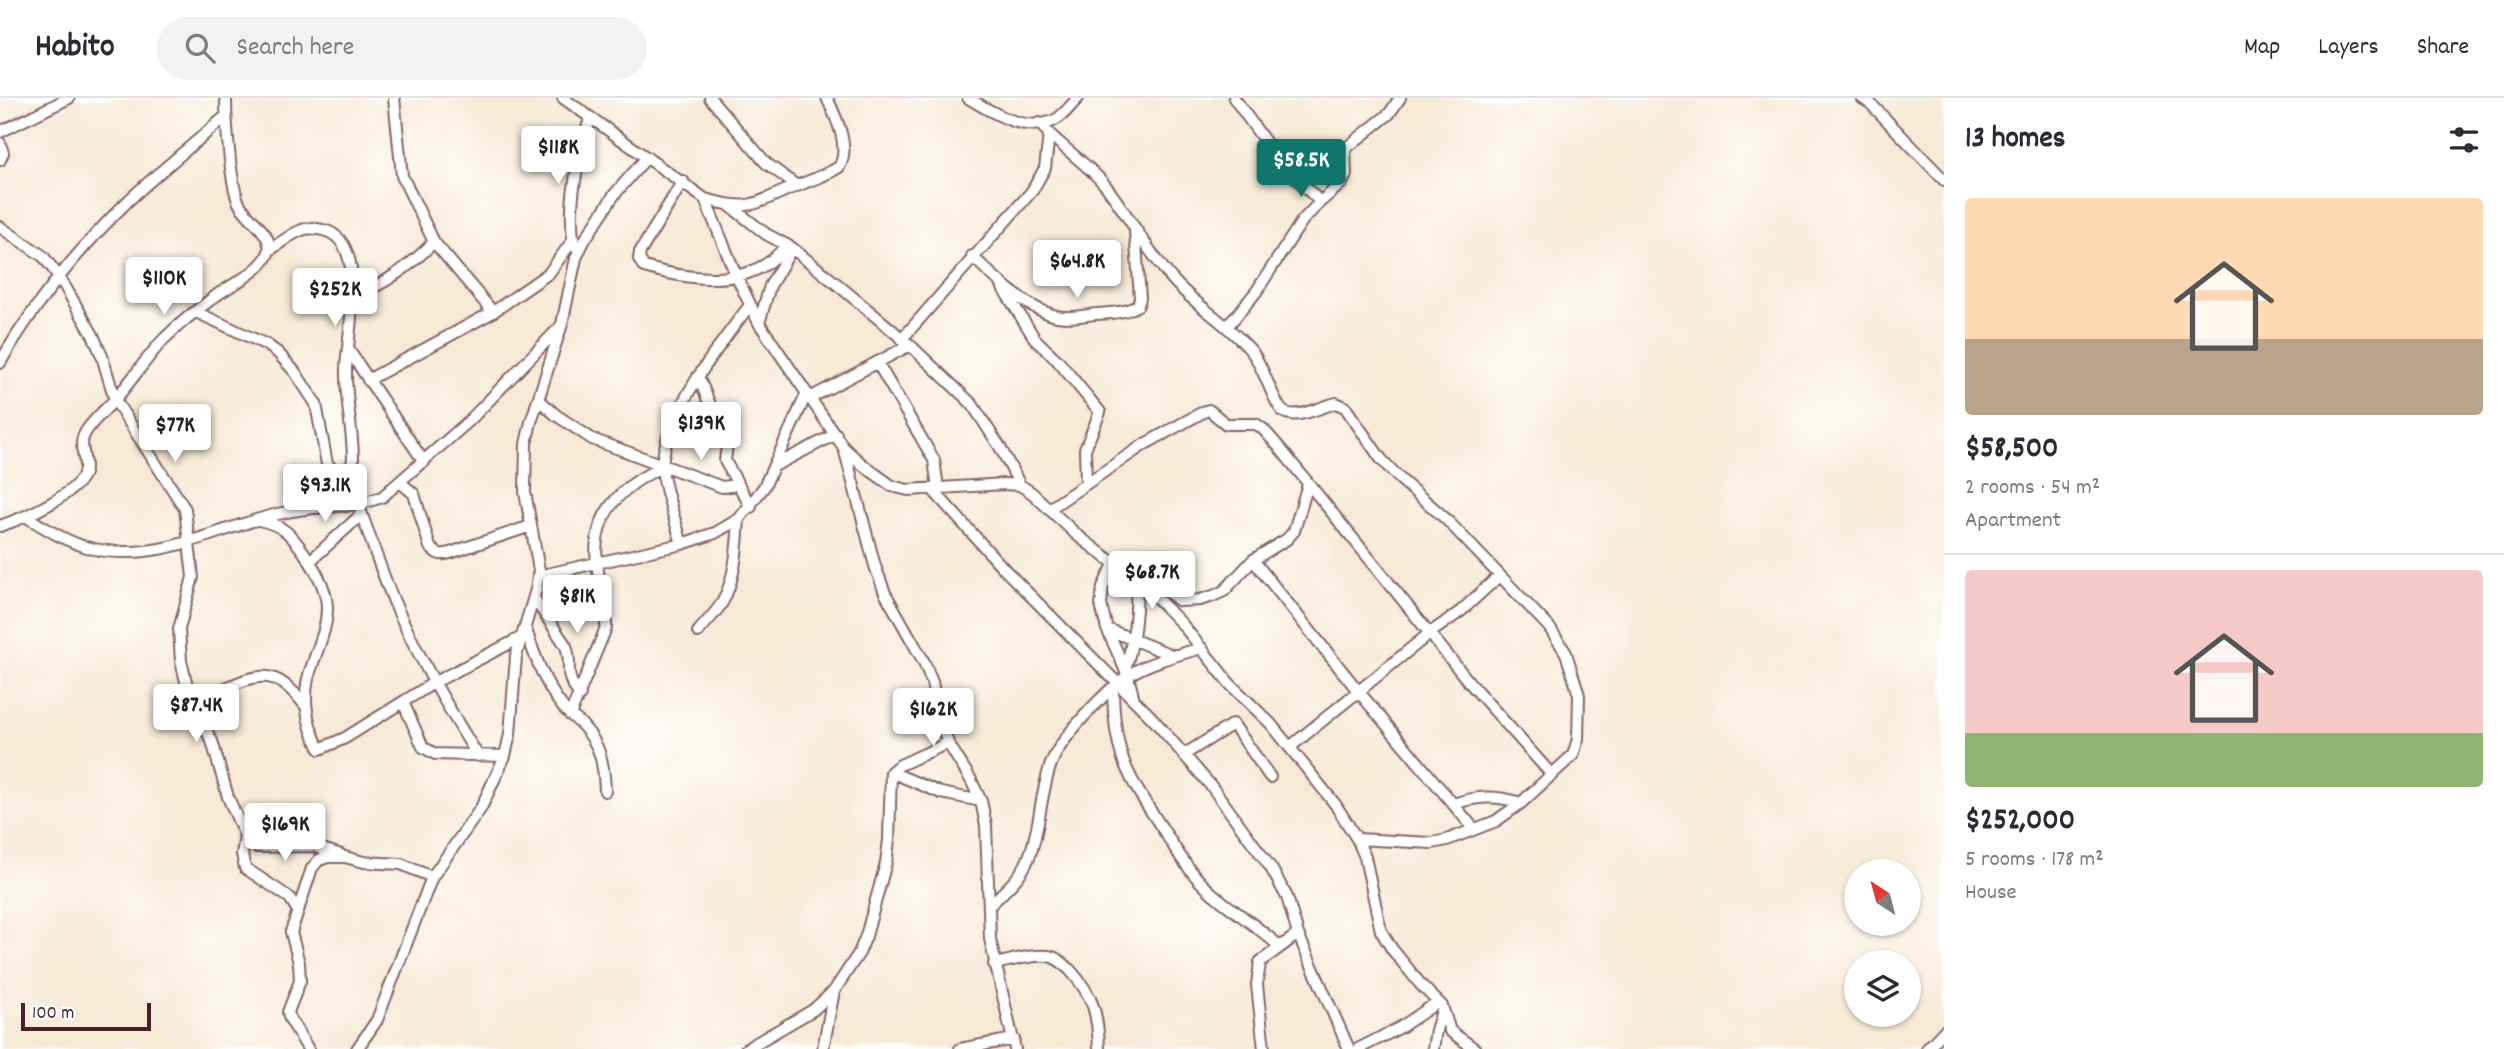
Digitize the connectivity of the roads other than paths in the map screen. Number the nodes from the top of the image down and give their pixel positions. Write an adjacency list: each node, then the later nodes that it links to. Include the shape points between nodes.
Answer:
1 (69, 98): 15 (street)
2 (226, 98): 12 (street)
3 (394, 98): 29 (street, via 402,176)
4 (563, 98): 13 (street)
5 (710, 98): 22 (street, via 766,163)
6 (827, 98): 22 (street, via 839,128 842,163)
7 (968, 98): 14 (street, via 1003,118)
8 (1078, 98): 14 (street, via 1061,116)
9 (1235, 98): 24 (street, via 1276,157)
10 (1400, 98): 24 (street, via 1389,114 1345,149 1346,175)
11 (1862, 98): 20 (street)
12 (226, 116): 31 (street, via 239,203 268,240); 35 (street, via 132,198)
13 (590, 118): 18 (street); 28 (street, via 574,176)
14 (1039, 123): 16 (street)
15 (0, 131)
16 (1049, 135): 27 (street, via 1103,183); 32 (street, via 1045,168 1032,191)
17 (0, 143): 19 (street)
18 (648, 157): 21 (street); 33 (street, via 614,195)
19 (0, 160)
20 (1944, 180)
21 (683, 181): 23 (street); 34 (street, via 640,252 640,263 691,278)
22 (797, 186): 25 (street, via 753,205)
23 (705, 199): 25 (street); 34 (street)
24 (1320, 202): 43 (street)
25 (730, 206): 30 (street)
26 (0, 227): 35 (street, via 43,256)
27 (1135, 228): 36 (street, via 1140,298 1131,310 1056,316); 43 (street, via 1172,280)
28 (573, 240): 33 (street); 40 (street, via 549,273)
29 (434, 242): 37 (street, via 393,278); 40 (street)
30 (789, 246): 34 (street, via 769,262); 41 (street); 44 (street)
31 (270, 250): 37 (street, via 303,229 330,232 346,252); 39 (street, via 257,267)
32 (972, 256): 36 (street); 44 (street)
33 (576, 258): 42 (street)
34 (736, 275): 38 (street)
35 (60, 278): 47 (street); 52 (street, via 93,335)
36 (999, 282): 60 (street, via 1035,338 1100,412 1085,449)
37 (354, 296): 45 (street)
38 (750, 305): 41 (street); 48 (street)
39 (196, 312): 52 (street, via 162,341); 58 (street, via 278,352 316,404 327,464)
40 (494, 312): 49 (street)
41 (759, 323): 50 (street)
42 (562, 324): 51 (street); 55 (street)
43 (1227, 327): 81 (street, via 1253,352 1284,412 1293,414 1336,403 1345,407 1400,480 1446,519)
44 (906, 342): 46 (street); 63 (street, via 980,415)
45 (348, 349): 49 (street); 58 (street, via 346,387 353,460)
46 (877, 362): 50 (street); 64 (street, via 934,460)
47 (0, 363)
48 (698, 376): 56 (street, via 673,428); 62 (street, via 726,440 725,461)
49 (368, 380): 55 (street)
50 (809, 395): 53 (street); 57 (street)
51 (538, 399): 56 (street, via 592,439); 72 (street, via 526,444 525,492)
52 (115, 400): 68 (street, via 83,436 86,468 80,482); 73 (street, via 185,509)
53 (836, 434): 54 (street); 57 (street)
54 (844, 448): 64 (street, via 892,486); 100 (street, via 875,566 924,662)
55 (424, 462): 59 (street)
56 (662, 465): 62 (street, via 722,487); 74 (street); 77 (street, via 607,509 598,528)
57 (774, 466): 65 (street)
58 (338, 473): 66 (street)
59 (400, 482): 66 (street, via 382,497); 72 (street, via 414,494 430,547 436,553 450,553)
60 (1086, 482): 61 (street, via 1209,410 1226,424 1256,424 1263,429); 67 (street)
61 (1308, 484): 75 (street, via 1294,531); 86 (street)
62 (737, 485): 65 (street)
63 (1020, 485): 64 (street); 67 (street)
64 (935, 489): 92 (street)
65 (751, 507): 69 (street)
66 (355, 508): 70 (street, via 290,511); 76 (street); 91 (street, via 399,613)
67 (1049, 509): 78 (street)
68 (27, 517): 71 (street); 73 (street, via 60,537 94,549 136,553)
69 (739, 519): 74 (street); 85 (street, via 730,584 722,603)
70 (257, 520): 73 (street); 76 (street, via 279,525)
71 (0, 526)
72 (531, 526): 79 (street)
73 (189, 543): 95 (street, via 193,577 179,629 179,647)
74 (682, 544): 77 (street)
75 (1253, 560): 80 (street, via 1224,591 1187,602 1149,578); 93 (street)
76 (310, 561): 98 (street, via 327,609)
77 (596, 562): 79 (street); 94 (street, via 606,628)
78 (1115, 562): 80 (street); 83 (street, via 1101,596)
79 (538, 576): 82 (street)
80 (1132, 576): 87 (street, via 1136,607); 88 (street)
81 (1499, 576): 86 (street); 106 (street, via 1559,639 1580,695 1577,748)
82 (534, 598): 84 (street); 94 (street, via 566,646 568,680)
83 (1107, 629): 87 (street); 90 (street)
84 (524, 632): 91 (street); 99 (street, via 542,672); 103 (street, via 516,656)
85 (698, 632)
86 (1430, 633): 93 (street); 106 (street)
87 (1131, 639): 89 (street); 90 (street)
88 (1202, 648): 89 (street); 101 (street)
89 (1174, 656): 90 (street)
90 (1126, 672): 92 (street); 97 (street)
91 (435, 682): 96 (street); 104 (street)
92 (1115, 687): 97 (street); 117 (street, via 1066,737 1052,761 1030,857); 120 (street, via 1116,740 1138,793 1198,879)
93 (1359, 692): 101 (street); 111 (street)
94 (580, 695): 99 (street)
95 (190, 699): 98 (street, via 260,677 284,681); 113 (street, via 212,741 223,784)
96 (403, 702): 98 (street, via 322,749); 104 (street, via 428,752)
97 (1135, 702): 102 (street)
98 (305, 705)
99 (570, 715): 108 (street, via 600,749)
100 (948, 743): 105 (street); 109 (street)
101 (1290, 747): 114 (street)
102 (1185, 754): 107 (street, via 1233,724); 119 (street, via 1271,868 1287,897)
103 (505, 756): 104 (street); 116 (street, via 481,808)
104 (478, 757)
105 (891, 772): 109 (street, via 941,793); 122 (street, via 889,840 881,887 862,945)
106 (1552, 775): 110 (street)
107 (1270, 777)
108 (605, 790)
109 (981, 801): 117 (street)
110 (1521, 803): 111 (street, via 1493,796); 112 (street, via 1496,821)
111 (1453, 804): 112 (street)
112 (1474, 829): 114 (street, via 1432,843)
113 (245, 836): 115 (street, via 257,847 313,845); 118 (street, via 246,868 290,898)
114 (1357, 839): 123 (street, via 1381,931)
115 (345, 857): 116 (street, via 401,864); 118 (street, via 328,857 312,868)
116 (432, 877): 127 (street, via 377,1020)
117 (989, 906): 121 (street)
118 (298, 911): 126 (street, via 291,939 300,981 288,1012)
119 (1298, 934): 120 (street); 133 (street)
120 (1280, 947): 132 (street, via 1260,962 1258,972)
121 (994, 964): 125 (street); 131 (street, via 1048,956 1058,959 1091,997)
122 (834, 991): 128 (street, via 813,1010); 129 (street)
123 (1440, 1007): 134 (street); 135 (street); 136 (street, via 1454,1036)
124 (1944, 1031): 137 (street)
125 (1014, 1044): 130 (street)
126 (308, 1049)
127 (357, 1049)
128 (746, 1049)
129 (823, 1049)
130 (960, 1049)
131 (1099, 1049)
132 (1264, 1049)
133 (1349, 1049)
134 (1358, 1049)
135 (1433, 1049)
136 (1475, 1049)
137 (1927, 1049)

